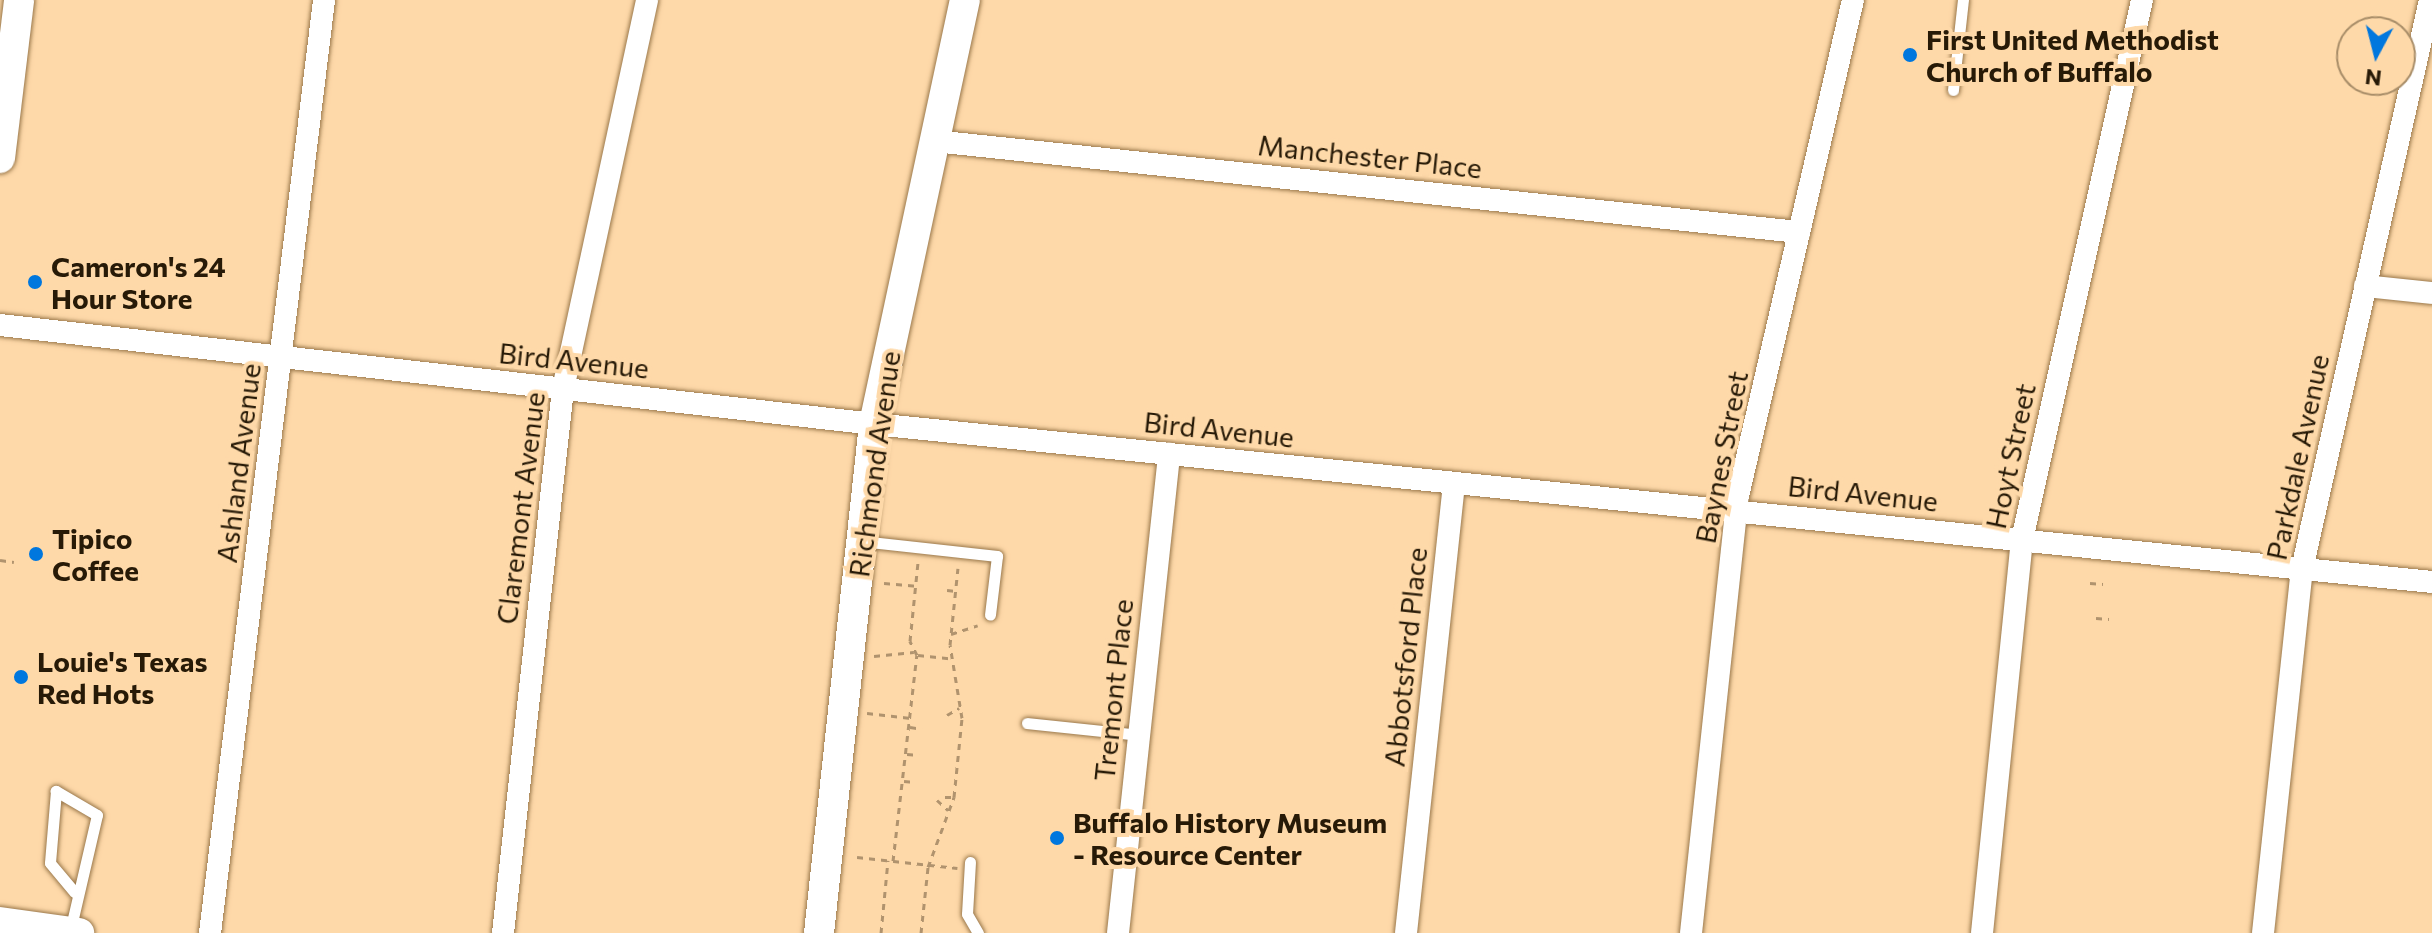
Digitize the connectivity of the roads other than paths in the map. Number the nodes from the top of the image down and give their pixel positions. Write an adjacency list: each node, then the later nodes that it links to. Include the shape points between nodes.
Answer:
1 (19, 0): 11 (street)
2 (324, 0): 16 (street, Ashland Avenue)
3 (647, 0): 17 (street, Claremont Avenue)
4 (965, 0): 10 (street, Richmond Avenue)
5 (1853, 0): 12 (street, Baynes Street)
6 (1963, 0): 9 (lane)
7 (2142, 0): 22 (street, Hoyt Street)
8 (2427, 1): 13 (street, Parkdale Avenue)
9 (1953, 90)
10 (934, 141): 12 (street, Manchester Place); 18 (street, Richmond Avenue)
11 (0, 158)
12 (1799, 232): 21 (street, Baynes Street)
13 (2365, 286): 14 (street); 24 (street, Parkdale Avenue)
14 (2432, 293)
15 (0, 325): 16 (street, Bird Avenue)
16 (280, 361): 17 (street, Bird Avenue); 34 (street, Ashland Avenue)
17 (563, 389): 18 (street, Bird Avenue); 35 (street, Claremont Avenue)
18 (874, 424): 19 (street, Bird Avenue); 23 (street, Richmond Avenue)
19 (1169, 454): 20 (street, Bird Avenue); 28 (street, Tremont Place)
20 (1454, 484): 21 (street, Bird Avenue); 39 (street, Abbotsford Place)
21 (1737, 510): 22 (street, Bird Avenue); 40 (street, Baynes Street)
22 (2022, 540): 24 (street, Bird Avenue); 41 (street, Hoyt Street)
23 (861, 541): 26 (lane, via 997,556); 36 (street, Richmond Avenue)
24 (2302, 569): 25 (street, Bird Avenue); 42 (street, Parkdale Avenue)
25 (2432, 582)
26 (990, 615)
27 (1027, 723): 28 (lane)
28 (1139, 735): 38 (street, Tremont Place)
29 (964, 865): 37 (lane, via 967,914)
30 (74, 892): 30 (lane, via 91,861 97,815 56,791 50,863); 32 (lane)
31 (0, 922): 32 (street)
32 (70, 932): 33 (street)
33 (79, 933)
34 (210, 933)
35 (503, 933)
36 (819, 933)
37 (978, 933)
38 (1118, 933)
39 (1406, 933)
40 (1691, 933)
41 (1982, 933)
42 (2263, 933)

